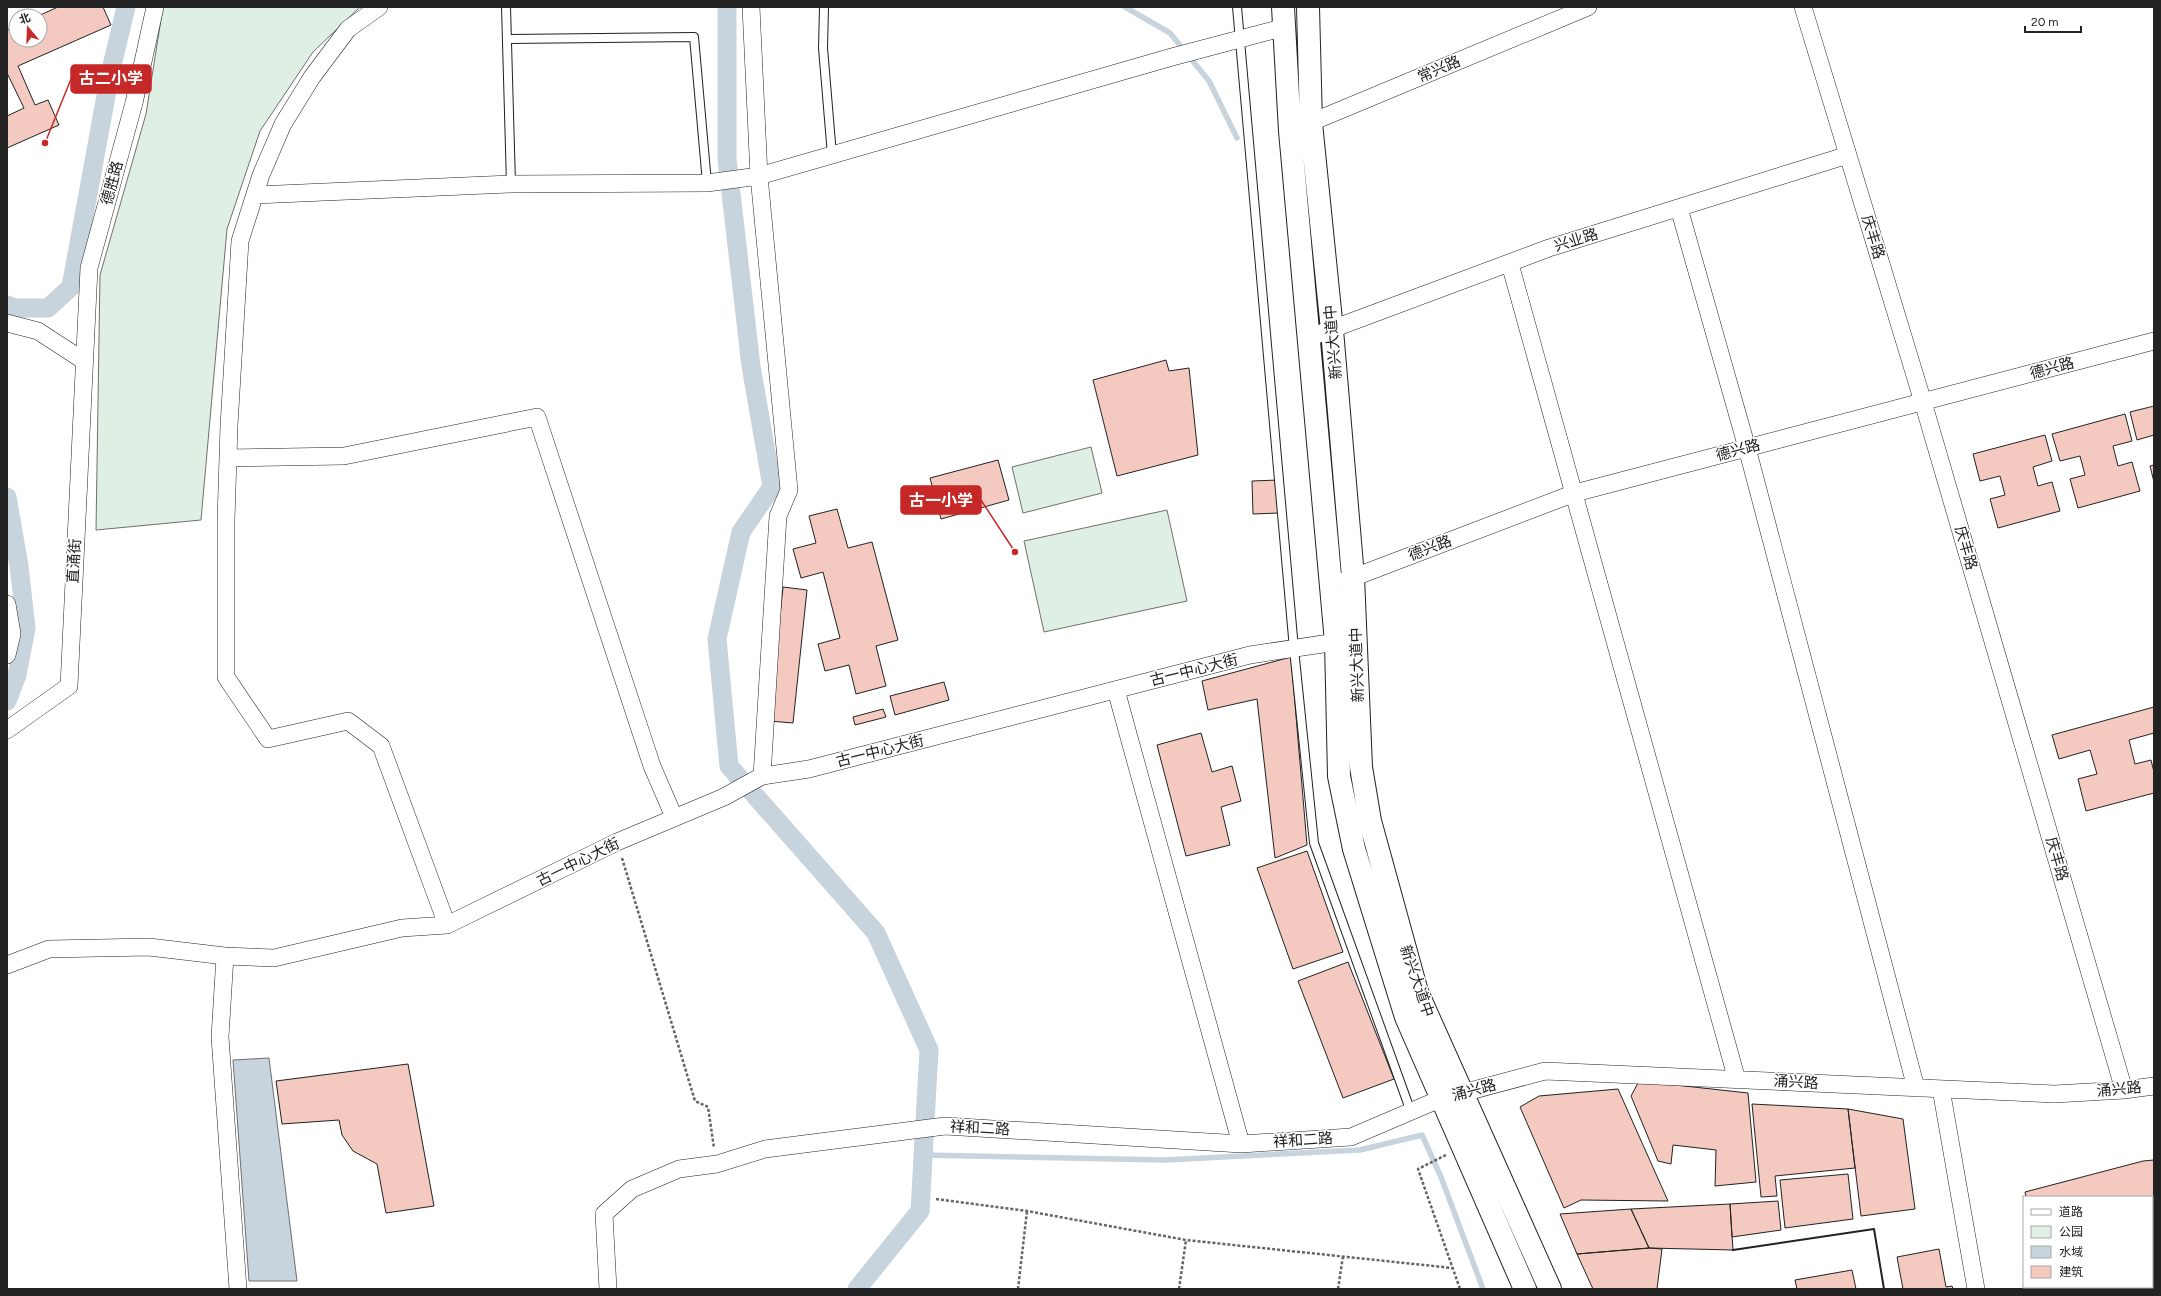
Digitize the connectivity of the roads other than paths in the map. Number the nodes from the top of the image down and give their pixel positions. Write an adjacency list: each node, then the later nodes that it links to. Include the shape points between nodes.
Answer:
1 (155, 7): 27 (street, 德胜路, via 134,103 89,268)
2 (379, 7): 20 (street, via 348,29 312,77 283,124)
3 (506, 7): 11 (lane)
4 (751, 7): 17 (street)
5 (824, 7): 15 (lane, via 823,48)
6 (1237, 7): 12 (lane)
7 (1308, 7): 13 (main road, 新兴大道中)
8 (1588, 7): 13 (street, 常兴路)
9 (1803, 7): 16 (street, 庆丰路)
10 (1284, 17): 12 (street); 14 (main road, 新兴大道中)
11 (508, 39): 18 (lane, via 694,37); 19 (lane)
12 (1239, 40): 15 (street); 36 (lane)
13 (1311, 123): 14 (street, 常兴路); 24 (main road, 新兴大道中)
14 (1290, 131): 25 (main road, 新兴大道中)
15 (832, 155): 17 (street)
16 (1848, 155): 21 (street, 兴业路); 28 (street, 庆丰路)
17 (759, 176): 18 (street); 40 (street, via 789,490 778,516)
18 (707, 183): 19 (street)
19 (511, 184): 20 (street)
20 (255, 196): 30 (street, via 240,242)
21 (1679, 208): 22 (street, 兴业路, via 1549,248); 29 (street)
22 (1510, 264): 24 (street, 兴业路); 31 (street)
23 (7, 323): 27 (street, via 38,331)
24 (1332, 330): 25 (street, 兴业路); 32 (main road, 新兴大道中)
25 (1308, 338): 33 (main road, 新兴大道中)
26 (2154, 341): 28 (street, 德兴路)
27 (84, 361): 39 (street, 直涌街, via 69,686)
28 (1924, 402): 29 (street, 德兴路); 49 (street, 庆丰路)
29 (1747, 448): 31 (street, 德兴路); 47 (street)
30 (228, 458): 41 (street, via 344,456 537,417 652,766); 42 (street, via 226,677 268,739 348,721 381,746)
31 (1575, 493): 32 (street, 德兴路); 45 (street)
32 (1353, 577): 33 (street, 德兴路); 50 (main road, 新兴大道中, via 1361,767 1370,821 1418,992)
33 (1331, 586): 35 (main road, 新兴大道中)
34 (7, 604): 37 (street, via 12,634)
35 (1336, 642): 36 (street, 古一中心大街); 51 (main road, 新兴大道中, via 1339,776 1354,849 1406,1018)
36 (1294, 649): 38 (street, 古一中心大街, via 1250,655); 52 (lane, via 1314,843)
37 (7, 655)
38 (1116, 690): 40 (street, 古一中心大街, via 809,769); 53 (street)
39 (7, 730)
40 (762, 776): 41 (street, 古一中心大街, via 724,797)
41 (674, 817): 42 (street, 古一中心大街)
42 (447, 925): 43 (street, via 402,928 274,958)
43 (225, 956): 44 (street, via 149,947 49,950); 54 (street, via 220,1037)
44 (7, 965)
45 (1737, 1080): 47 (street, 涌兴路); 50 (street, 涌兴路, via 1545,1071)
46 (2154, 1086): 49 (street, 涌兴路)
47 (1916, 1088): 48 (street, 涌兴路)
48 (1941, 1089): 49 (street, 涌兴路, via 2055,1094); 58 (street)
49 (2124, 1090)
50 (1462, 1093): 51 (street, 涌兴路); 57 (main road, 新兴大道中)
51 (1440, 1099): 52 (street, 祥和二路); 56 (main road, 新兴大道中)
52 (1411, 1112): 53 (street, 祥和二路, via 1351,1137)
53 (1241, 1144): 55 (street, 祥和二路, via 945,1126 765,1150 717,1164 679,1169 632,1189 604,1214)
54 (238, 1289)
55 (608, 1289)
56 (1525, 1289)
57 (1550, 1289)
58 (1976, 1289)

